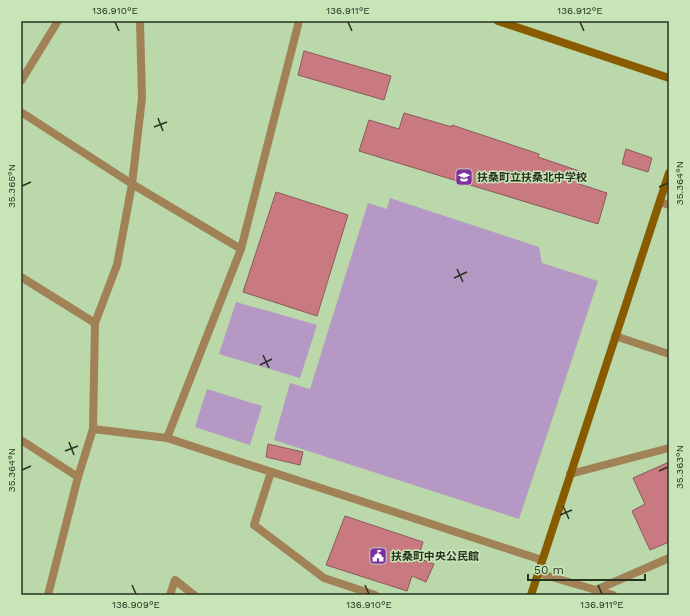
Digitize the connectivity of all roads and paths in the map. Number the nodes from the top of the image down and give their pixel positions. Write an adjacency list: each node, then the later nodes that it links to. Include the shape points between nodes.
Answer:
1 (58, 21): 6 (street)
2 (140, 21): 9 (street, via 142,98)
3 (299, 21): 12 (street)
4 (498, 21): 5 (street)
5 (669, 78)
6 (21, 81)
7 (21, 112): 9 (street)
8 (669, 173): 10 (street)
9 (132, 184): 12 (street); 14 (street, via 117,265)
10 (660, 202): 11 (street); 15 (street)
11 (669, 205)
12 (241, 249): 18 (street)
13 (21, 277): 14 (street)
14 (95, 323): 17 (street)
15 (615, 336): 16 (street); 22 (street)
16 (669, 354)
17 (93, 429): 18 (street); 23 (street)
18 (167, 438): 21 (street)
19 (21, 440): 23 (street)
20 (669, 448): 22 (street)
21 (271, 472): 25 (street); 31 (street, via 254,525 324,578)
22 (570, 474): 25 (street)
23 (78, 477): 28 (street)
24 (669, 558): 27 (street)
25 (542, 560): 26 (street)
26 (538, 573): 27 (street); 32 (street)
27 (596, 590): 33 (street)
28 (48, 595)
29 (170, 595): 30 (street, via 175,580)
30 (194, 595)
31 (375, 595)
32 (531, 595)
33 (613, 595)

